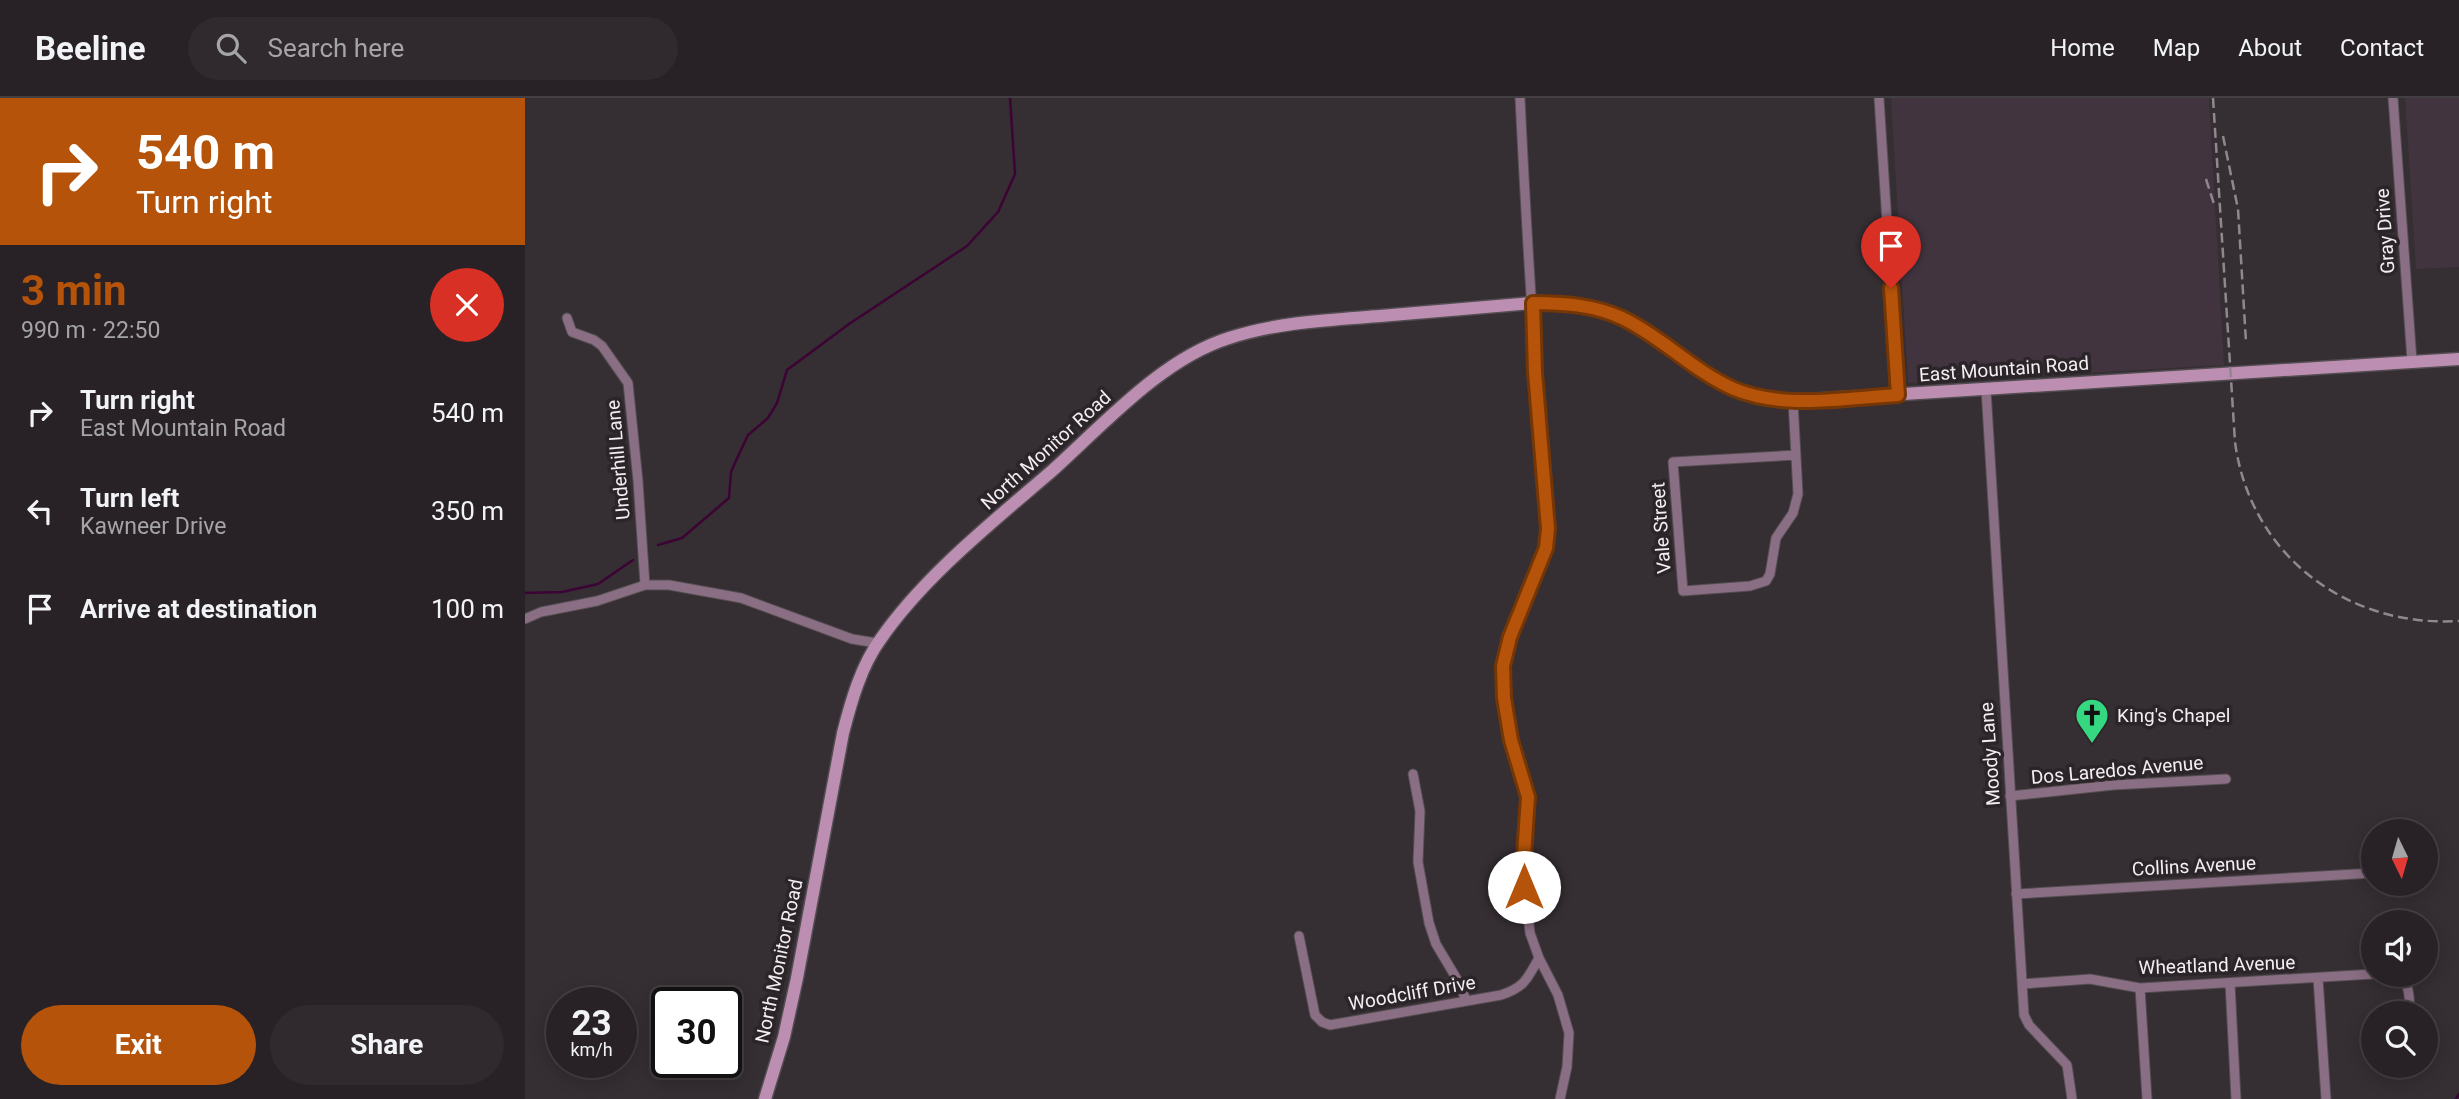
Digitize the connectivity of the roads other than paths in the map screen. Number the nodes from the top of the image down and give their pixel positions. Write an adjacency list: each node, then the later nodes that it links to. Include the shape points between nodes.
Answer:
1 (1520, 98): 4 (street)
2 (1879, 98): 9 (street)
3 (2393, 98): 7 (street, Gray Drive)
4 (1533, 303): 10 (street, East Mountain Road, via 1584,306 1620,317 1736,390); 14 (street, North Monitor Road, via 1283,325 1201,349 1159,375 1017,501 924,587); 21 (street, via 1548,529 1546,548 1505,654 1502,679 1511,740 1528,797 1524,887 1530,933)
5 (567, 318): 12 (street, Underhill Lane, via 572,332 602,346 628,383)
6 (2459, 359): 7 (street, East Mountain Road)
7 (2412, 361): 8 (street, East Mountain Road)
8 (1986, 389): 9 (street, East Mountain Road); 17 (street, Moody Lane)
9 (1898, 395): 10 (street, East Mountain Road)
10 (1793, 401): 11 (street)
11 (1796, 455): 11 (street, Vale Street, via 1673,462 1683,591 1766,581 1776,538 1797,504)
12 (645, 585): 13 (street); 14 (street, via 741,598 852,639)
13 (525, 619)
14 (877, 643): 28 (street, North Monitor Road, via 843,733 797,978)
15 (1413, 774): 27 (street, via 1420,811 1418,862 1429,923)
16 (2226, 779): 17 (street, Dos Laredos Avenue)
17 (2010, 796): 19 (street, Moody Lane)
18 (2361, 874): 19 (street, Collins Avenue)
19 (2016, 894): 25 (street, Moody Lane)
20 (1299, 936): 27 (street, Woodcliff Drive, via 1315,1015 1322,1022 1340,1024)
21 (1539, 958): 27 (street, Woodcliff Drive, via 1517,990); 29 (street, via 1558,995 1569,1032)
22 (2361, 975): 23 (street, Wheatland Avenue)
23 (2318, 978): 24 (street, Wheatland Avenue); 33 (street)
24 (2229, 983): 26 (street, Wheatland Avenue); 32 (street)
25 (2022, 984): 26 (street, Wheatland Avenue, via 2090,979); 30 (street, Moody Lane, via 2024,1015 2067,1065)
26 (2140, 988): 31 (street)
27 (1466, 1000)
28 (765, 1099)
29 (1560, 1099)
30 (2072, 1099)
31 (2147, 1099)
32 (2236, 1099)
33 (2326, 1099)

